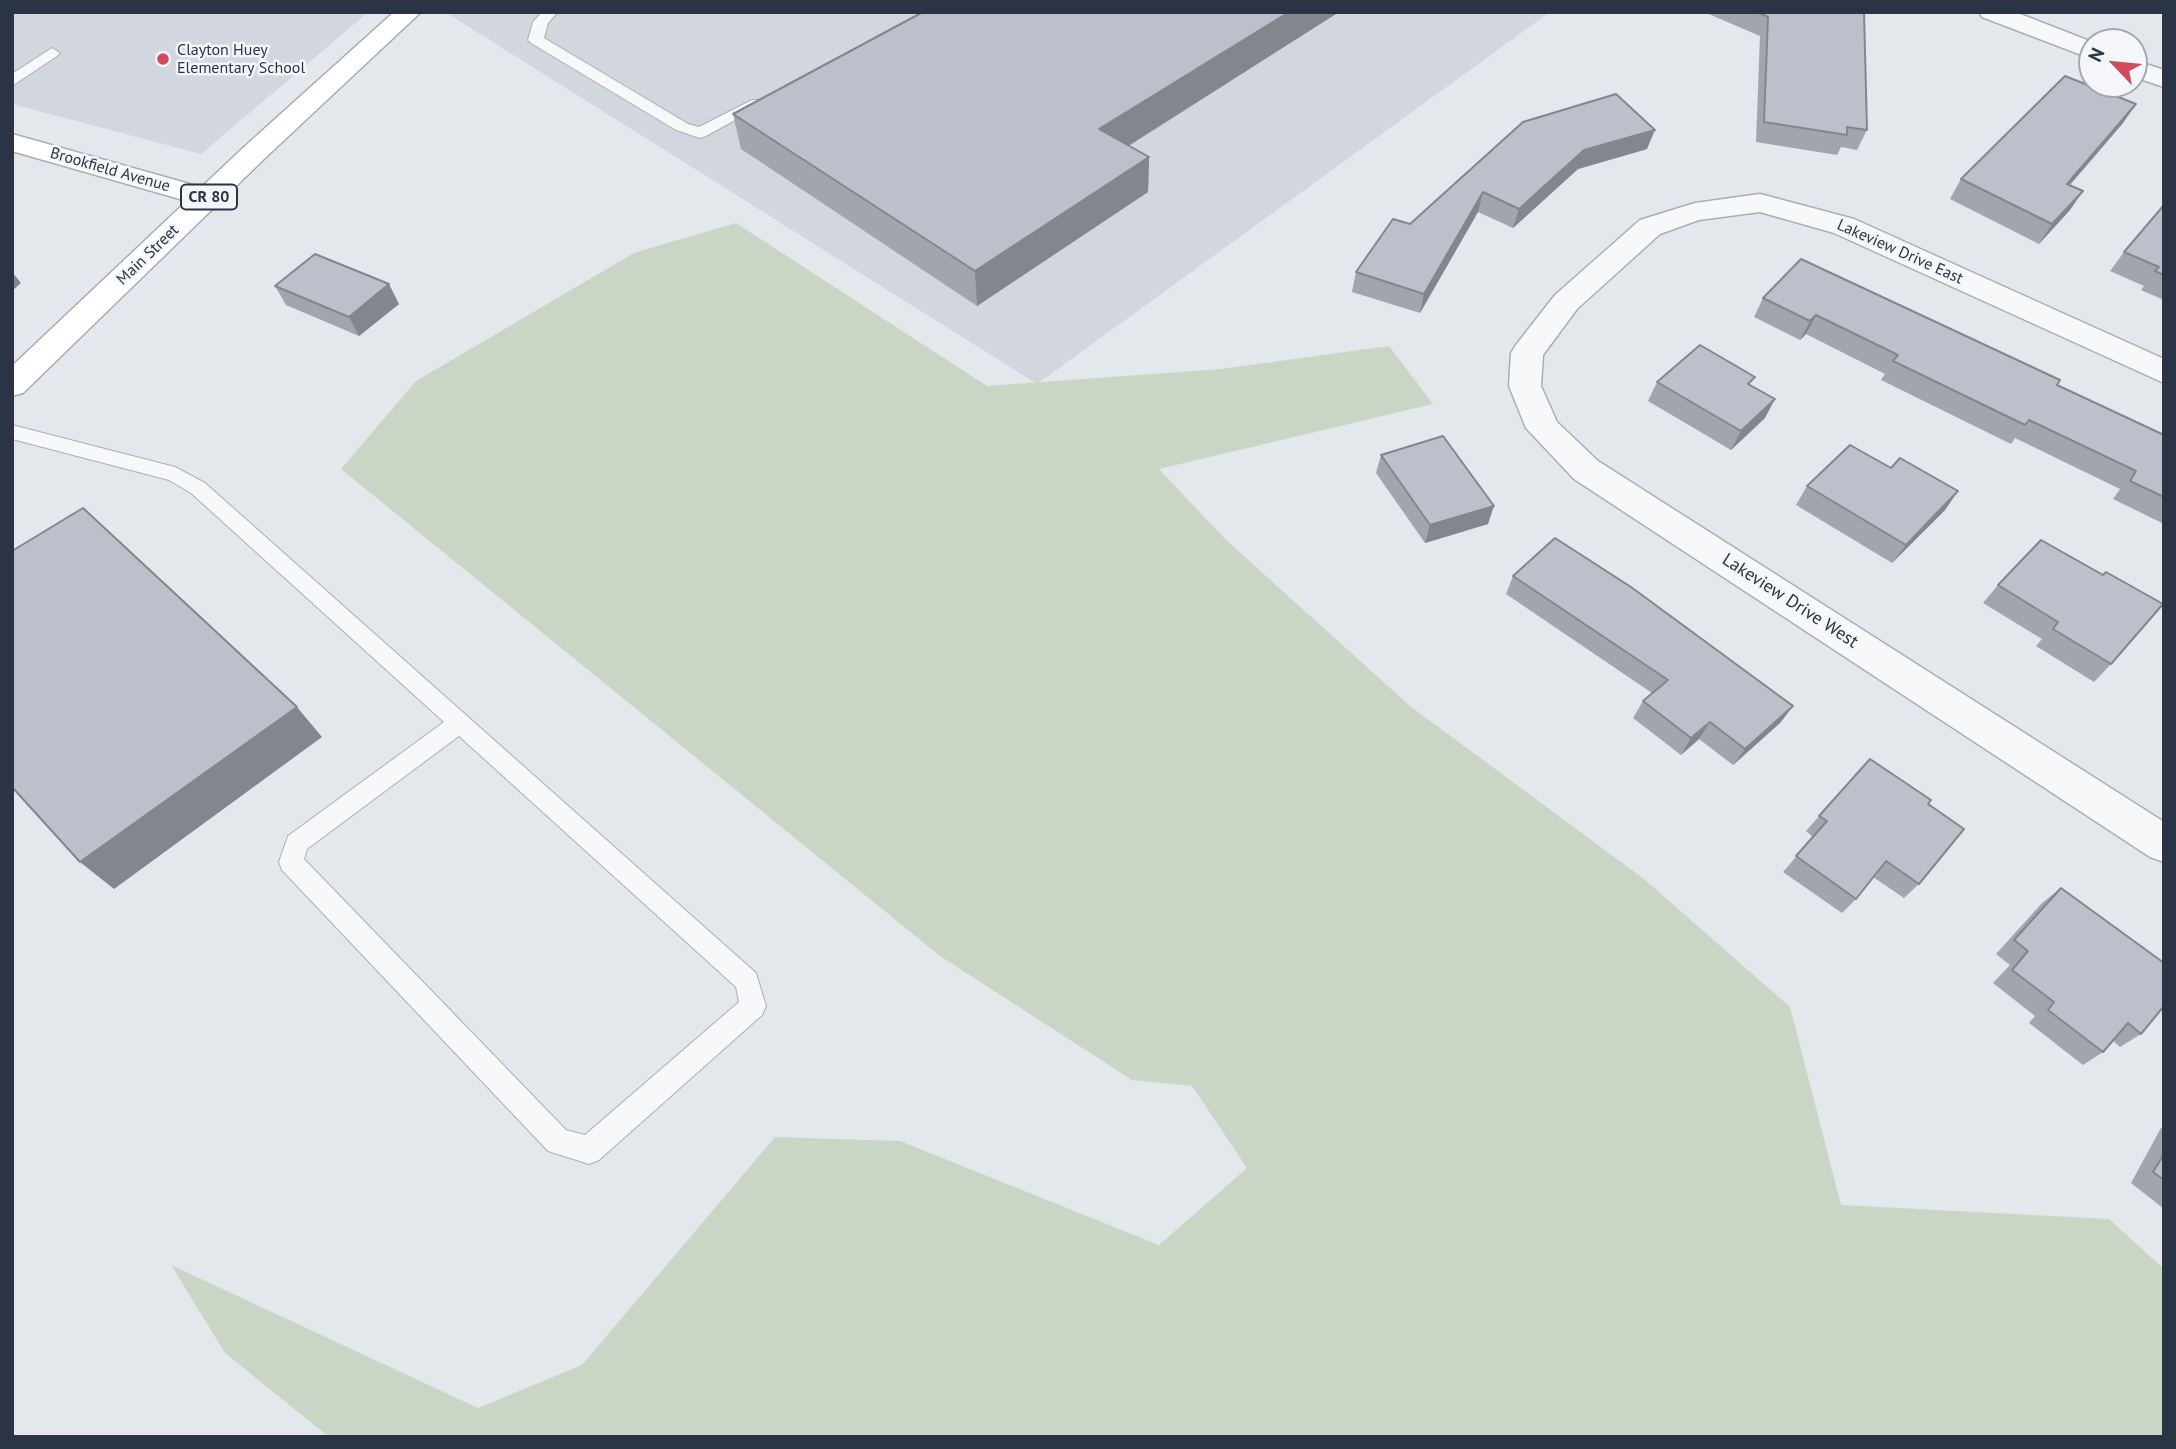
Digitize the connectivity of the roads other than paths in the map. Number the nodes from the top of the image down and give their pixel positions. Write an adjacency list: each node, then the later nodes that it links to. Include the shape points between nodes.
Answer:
1 (408, 12): 9 (main road, Main Street / CR 80)
2 (551, 12): 7 (lane, via 541,22 536,40 682,127 700,133)
3 (1991, 12): 4 (street)
4 (2078, 46)
5 (52, 53): 6 (lane)
6 (12, 80)
7 (769, 97)
8 (12, 142): 9 (main road, Brookfield Avenue)
9 (208, 198): 12 (main road, Main Street / CR 80)
10 (1566, 302): 11 (street, Lakeview Drive East, via 1650,227 1695,212 1760,203 1844,226); 15 (street, Lakeview Drive West, via 1527,353 1525,386 1543,428 1586,470)
11 (2164, 372)
12 (12, 385)
13 (12, 432): 14 (lane, via 175,474 198,488)
14 (460, 723): 14 (lane, via 747,981 753,1006 589,1150 558,1141 291,863 297,843)
15 (2164, 844)

